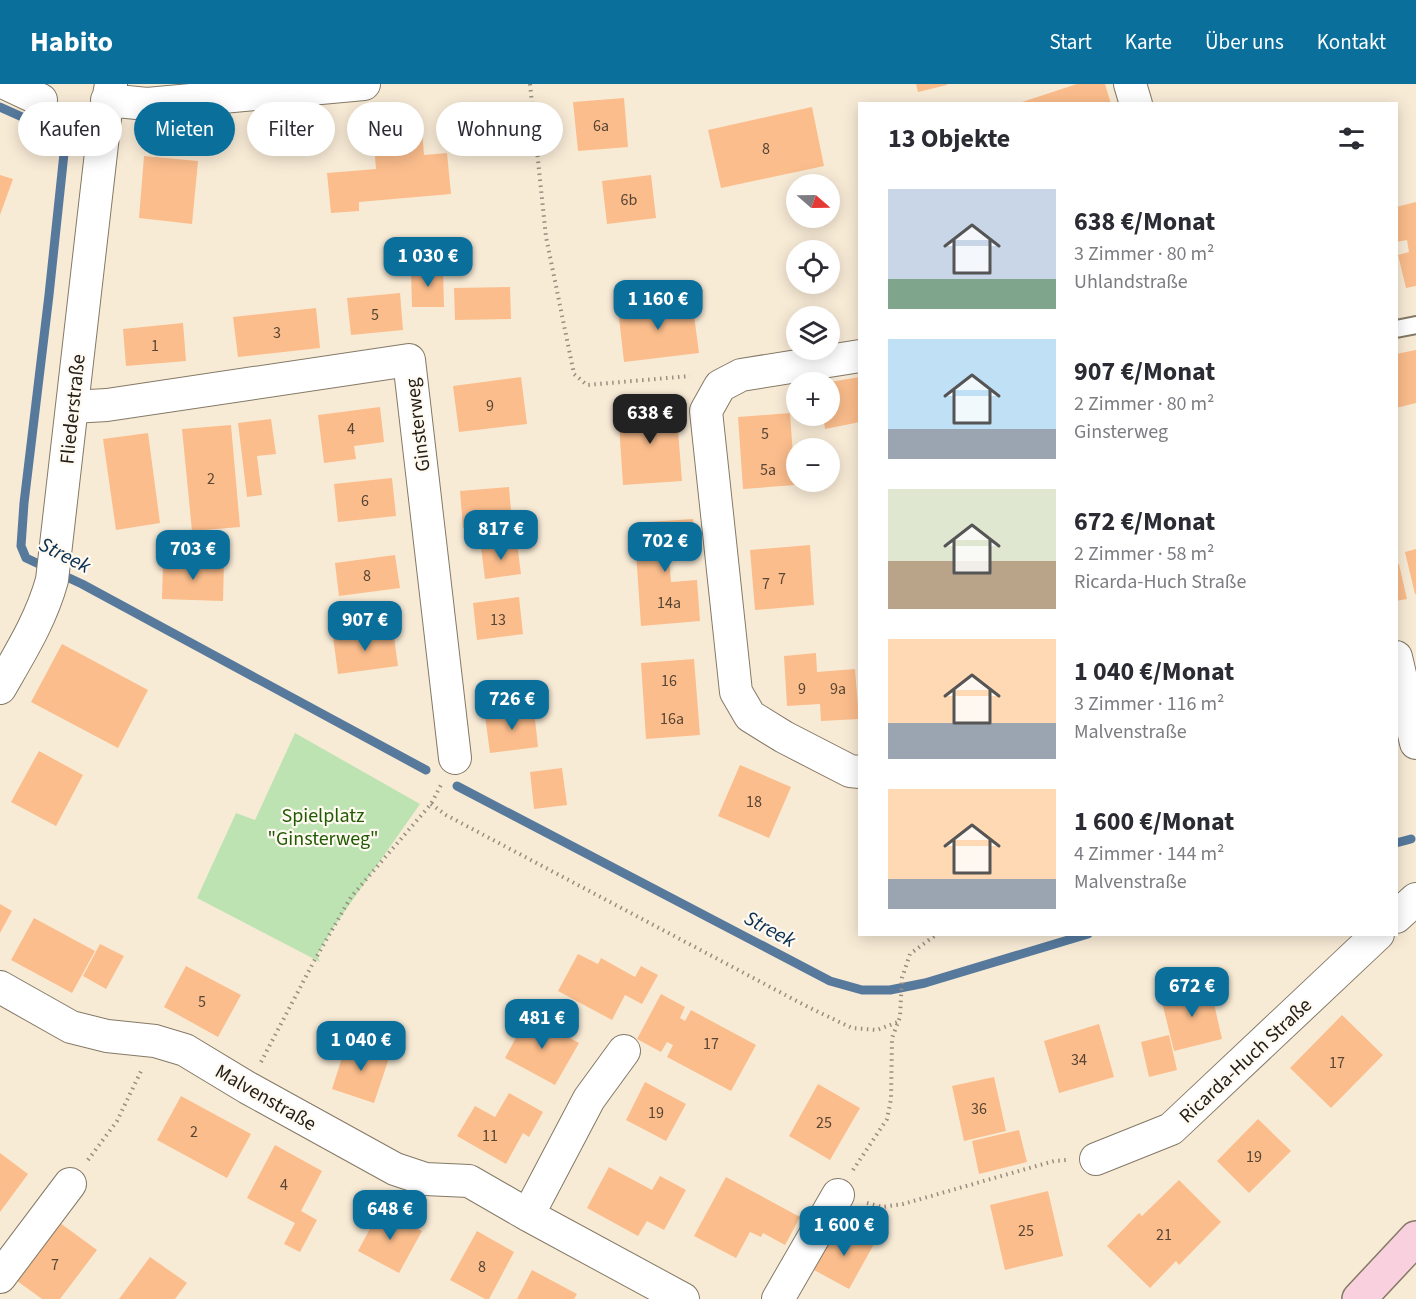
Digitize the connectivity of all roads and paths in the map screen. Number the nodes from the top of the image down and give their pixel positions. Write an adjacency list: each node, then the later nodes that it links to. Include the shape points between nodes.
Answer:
1 (7, 84): 5 (street)
2 (364, 84): 6 (street, via 147,104)
3 (530, 84): 11 (path, via 546,237 574,374 586,385 707,375)
4 (1130, 84): 7 (street)
5 (41, 100)
6 (107, 100): 12 (street, Fliederstraße)
7 (1135, 102)
8 (1416, 325): 9 (lane)
9 (1398, 329)
10 (858, 356): 11 (street, via 741,375)
11 (720, 386): 19 (street, via 706,411 736,692 750,716 840,766)
12 (72, 407): 16 (street, Fliederstraße, via 47,599); 18 (street, Ginsterweg, via 409,360)
13 (1416, 644): 14 (street)
14 (1398, 648)
15 (1398, 666): 17 (street)
16 (0, 688)
17 (1416, 743)
18 (455, 758): 20 (path)
19 (858, 772)
20 (431, 804): 26 (path, via 843,1024 877,1030); 29 (path, via 351,897)
21 (1416, 899): 22 (street)
22 (1398, 915)
23 (934, 936): 26 (path, via 910,954 902,978)
24 (1376, 936): 30 (street, Ricarda-Huch Straße, via 1171,1129)
25 (0, 987): 27 (street, Malvenstraße, via 71,1027)
26 (898, 1021): 32 (path, via 892,1038 887,1119)
27 (155, 1041): 29 (street, Malvenstraße, via 185,1050); 31 (path, via 117,1121)
28 (624, 1051): 33 (street, via 589,1098)
29 (248, 1088): 33 (street, Malvenstraße, via 395,1169 425,1179 469,1181)
30 (1096, 1159): 32 (path, via 1054,1161 882,1207)
31 (70, 1184): 35 (street)
32 (838, 1195): 37 (street)
33 (528, 1215): 36 (street, Malvenstraße)
34 (1416, 1238): 38 (main road)
35 (0, 1277)
36 (683, 1299)
37 (778, 1299)
38 (1359, 1299)

